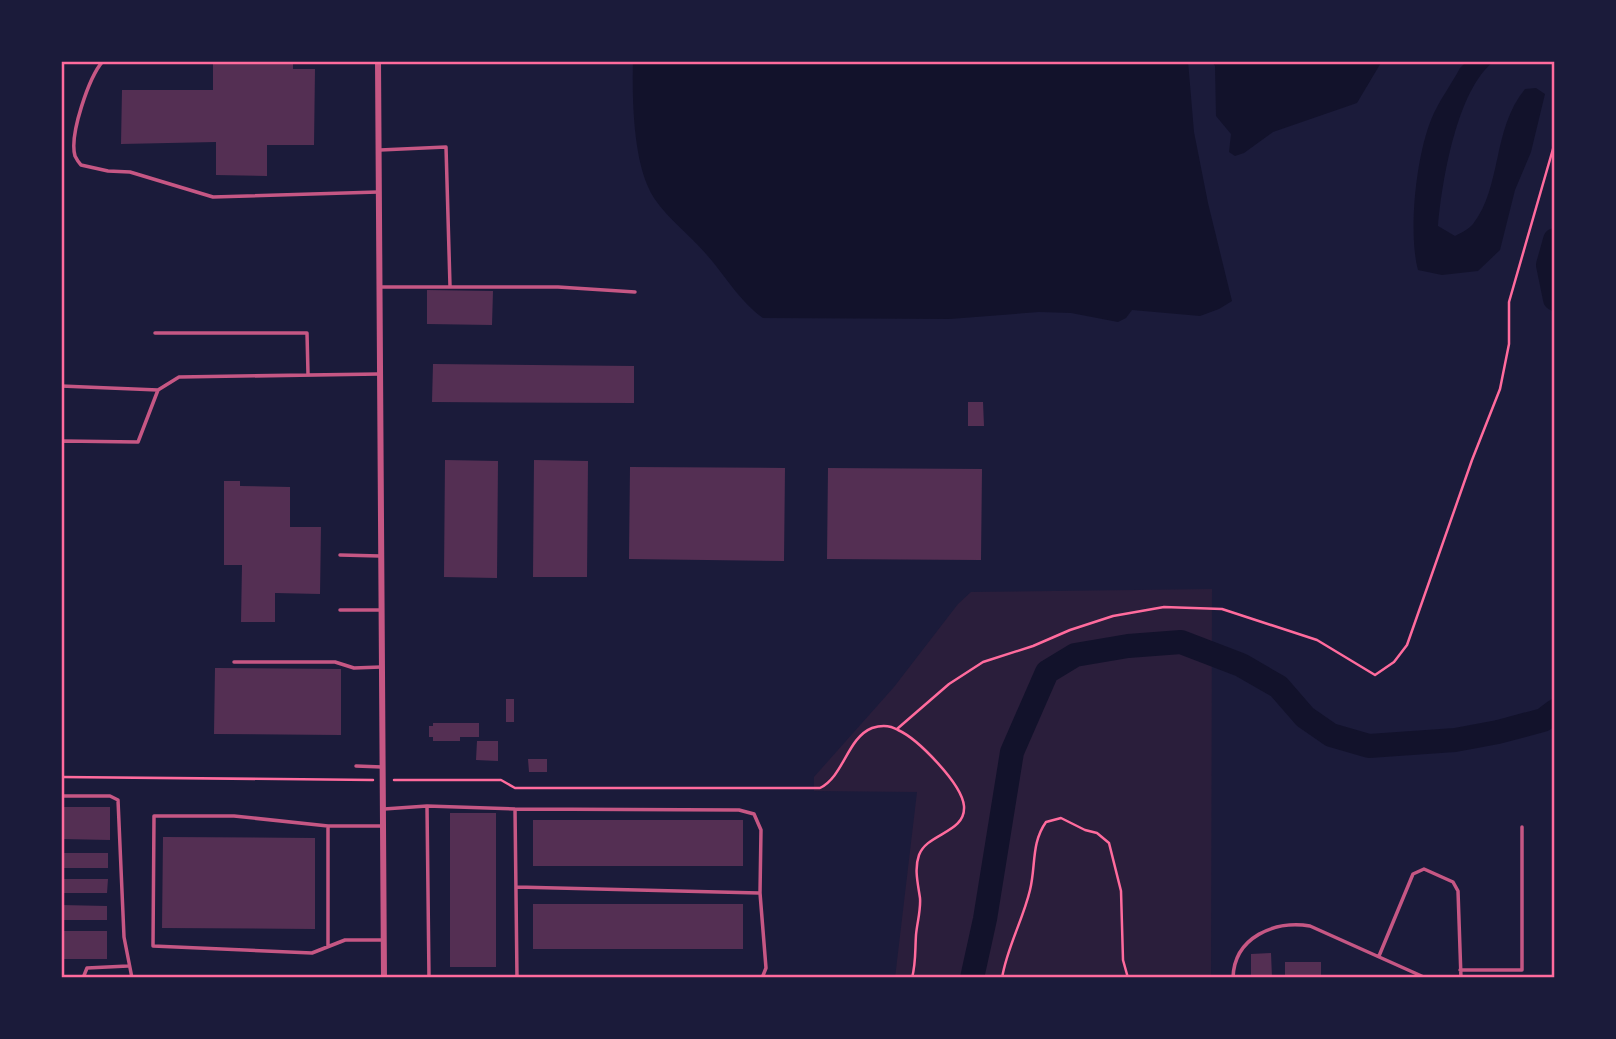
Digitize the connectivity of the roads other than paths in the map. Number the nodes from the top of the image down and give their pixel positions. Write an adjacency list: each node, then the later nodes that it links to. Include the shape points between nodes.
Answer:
1 (103, 61): 4 (lane, via 95,71 74,136 75,157 81,165 130,172 214,197)
2 (378, 61): 3 (street)
3 (378, 150): 4 (street); 5 (lane, via 446,146)
4 (378, 192): 6 (street)
5 (450, 286): 6 (lane); 7 (lane)
6 (379, 287): 10 (street)
7 (635, 292)
8 (155, 332): 9 (lane, via 307,333)
9 (307, 374): 10 (lane); 12 (lane, via 179,377)
10 (379, 374): 15 (street)
11 (61, 386): 12 (lane)
12 (158, 390): 13 (lane, via 138,442)
13 (61, 445)
14 (340, 555): 15 (lane)
15 (382, 556): 17 (street)
16 (341, 610): 17 (lane)
17 (383, 610): 19 (street)
18 (234, 662): 19 (lane)
19 (383, 667): 21 (street)
20 (356, 766): 21 (lane)
21 (384, 766): 24 (street)
22 (61, 796): 34 (lane, via 118,800)
23 (427, 806): 24 (lane); 25 (lane); 39 (lane)
24 (384, 809): 27 (street)
25 (514, 809): 29 (lane); 30 (lane, via 739,810 754,814 761,830)
26 (328, 826): 27 (lane); 32 (lane); 32 (lane, via 234,816 154,816 153,946 312,953)
27 (384, 826): 31 (street)
28 (1522, 827): 35 (lane, via 1522,970)
29 (516, 887): 30 (lane); 40 (lane)
30 (760, 893): 41 (lane, via 766,968)
31 (384, 940): 32 (lane, via 345,940); 38 (street)
32 (328, 946)
33 (1379, 956): 35 (lane, via 1413,874 1424,869 1454,882 1458,891); 42 (lane, via 1296,924 1261,933 1242,946); 43 (lane)
34 (128, 966): 36 (lane, via 87,968); 37 (lane)
35 (1460, 970): 44 (lane)
36 (83, 978)
37 (132, 978)
38 (384, 978)
39 (429, 978)
40 (517, 978)
41 (762, 978)
42 (1233, 978)
43 (1426, 978)
44 (1461, 978)

